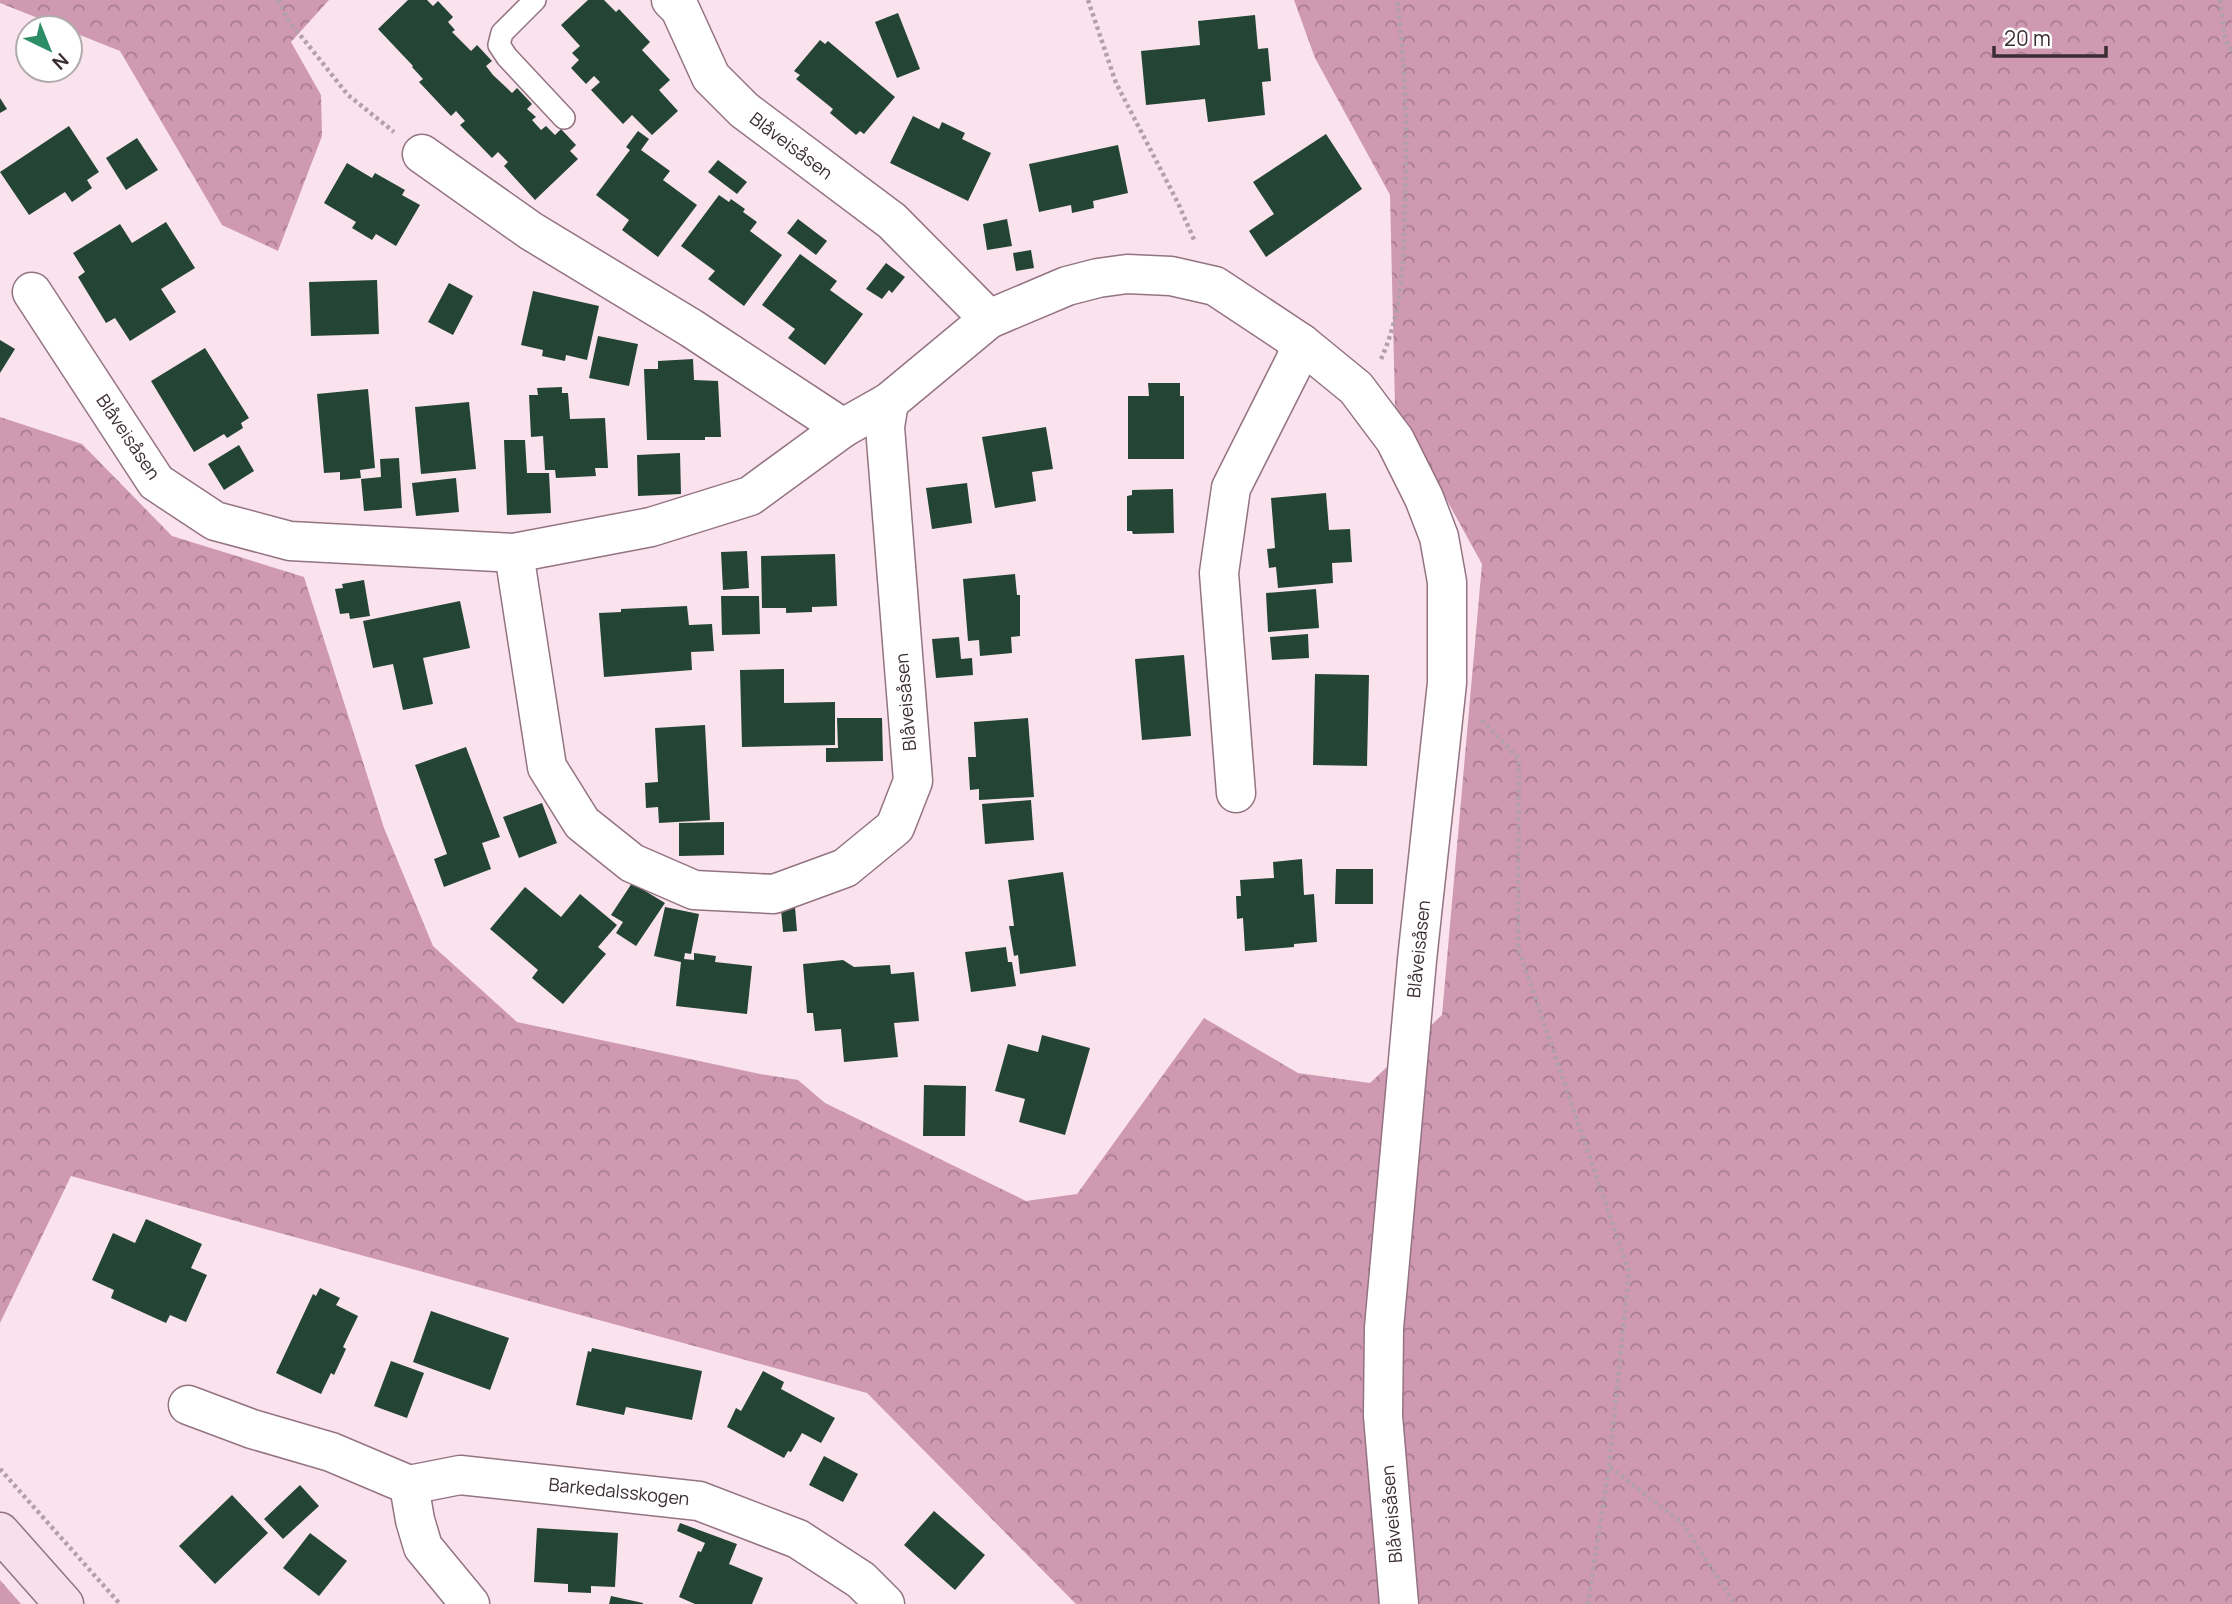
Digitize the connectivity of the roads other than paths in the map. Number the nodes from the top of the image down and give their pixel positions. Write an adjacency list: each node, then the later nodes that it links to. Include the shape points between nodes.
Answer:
1 (535, 0): 3 (lane, via 502,33 499,45)
2 (684, 3): 6 (street, Blåveisåsen, via 711,77 744,110 892,222)
3 (564, 118)
4 (422, 154): 9 (street, via 531,231)
5 (32, 292): 10 (street, Blåveisåsen, via 156,482 215,521 290,541)
6 (989, 319): 7 (street, Blåveisåsen, via 1098,278 1171,276 1214,286); 8 (street, Blåveisåsen)
7 (1301, 343): 11 (street, via 1231,488 1219,573); 18 (street, Blåveisåsen, via 1356,388 1395,440 1439,537 1447,582 1447,683 1384,1328 1383,1416)
8 (889, 402): 9 (street, Blåveisåsen); 10 (street, Blåveisåsen, via 885,427 913,781 895,827 845,868 774,894 694,890 632,863 582,823 547,767)
9 (843, 428): 10 (street, Blåveisåsen, via 750,496 651,527)
10 (514, 553)
11 (1236, 793)
12 (188, 1405): 13 (street, via 331,1452)
13 (410, 1485): 16 (street, via 423,1547); 17 (street, Barkedalsskogen, via 460,1475 699,1501 798,1539 861,1580)
14 (0, 1532): 15 (main road)
15 (64, 1604)
16 (470, 1604)
17 (885, 1604)
18 (1399, 1604)

